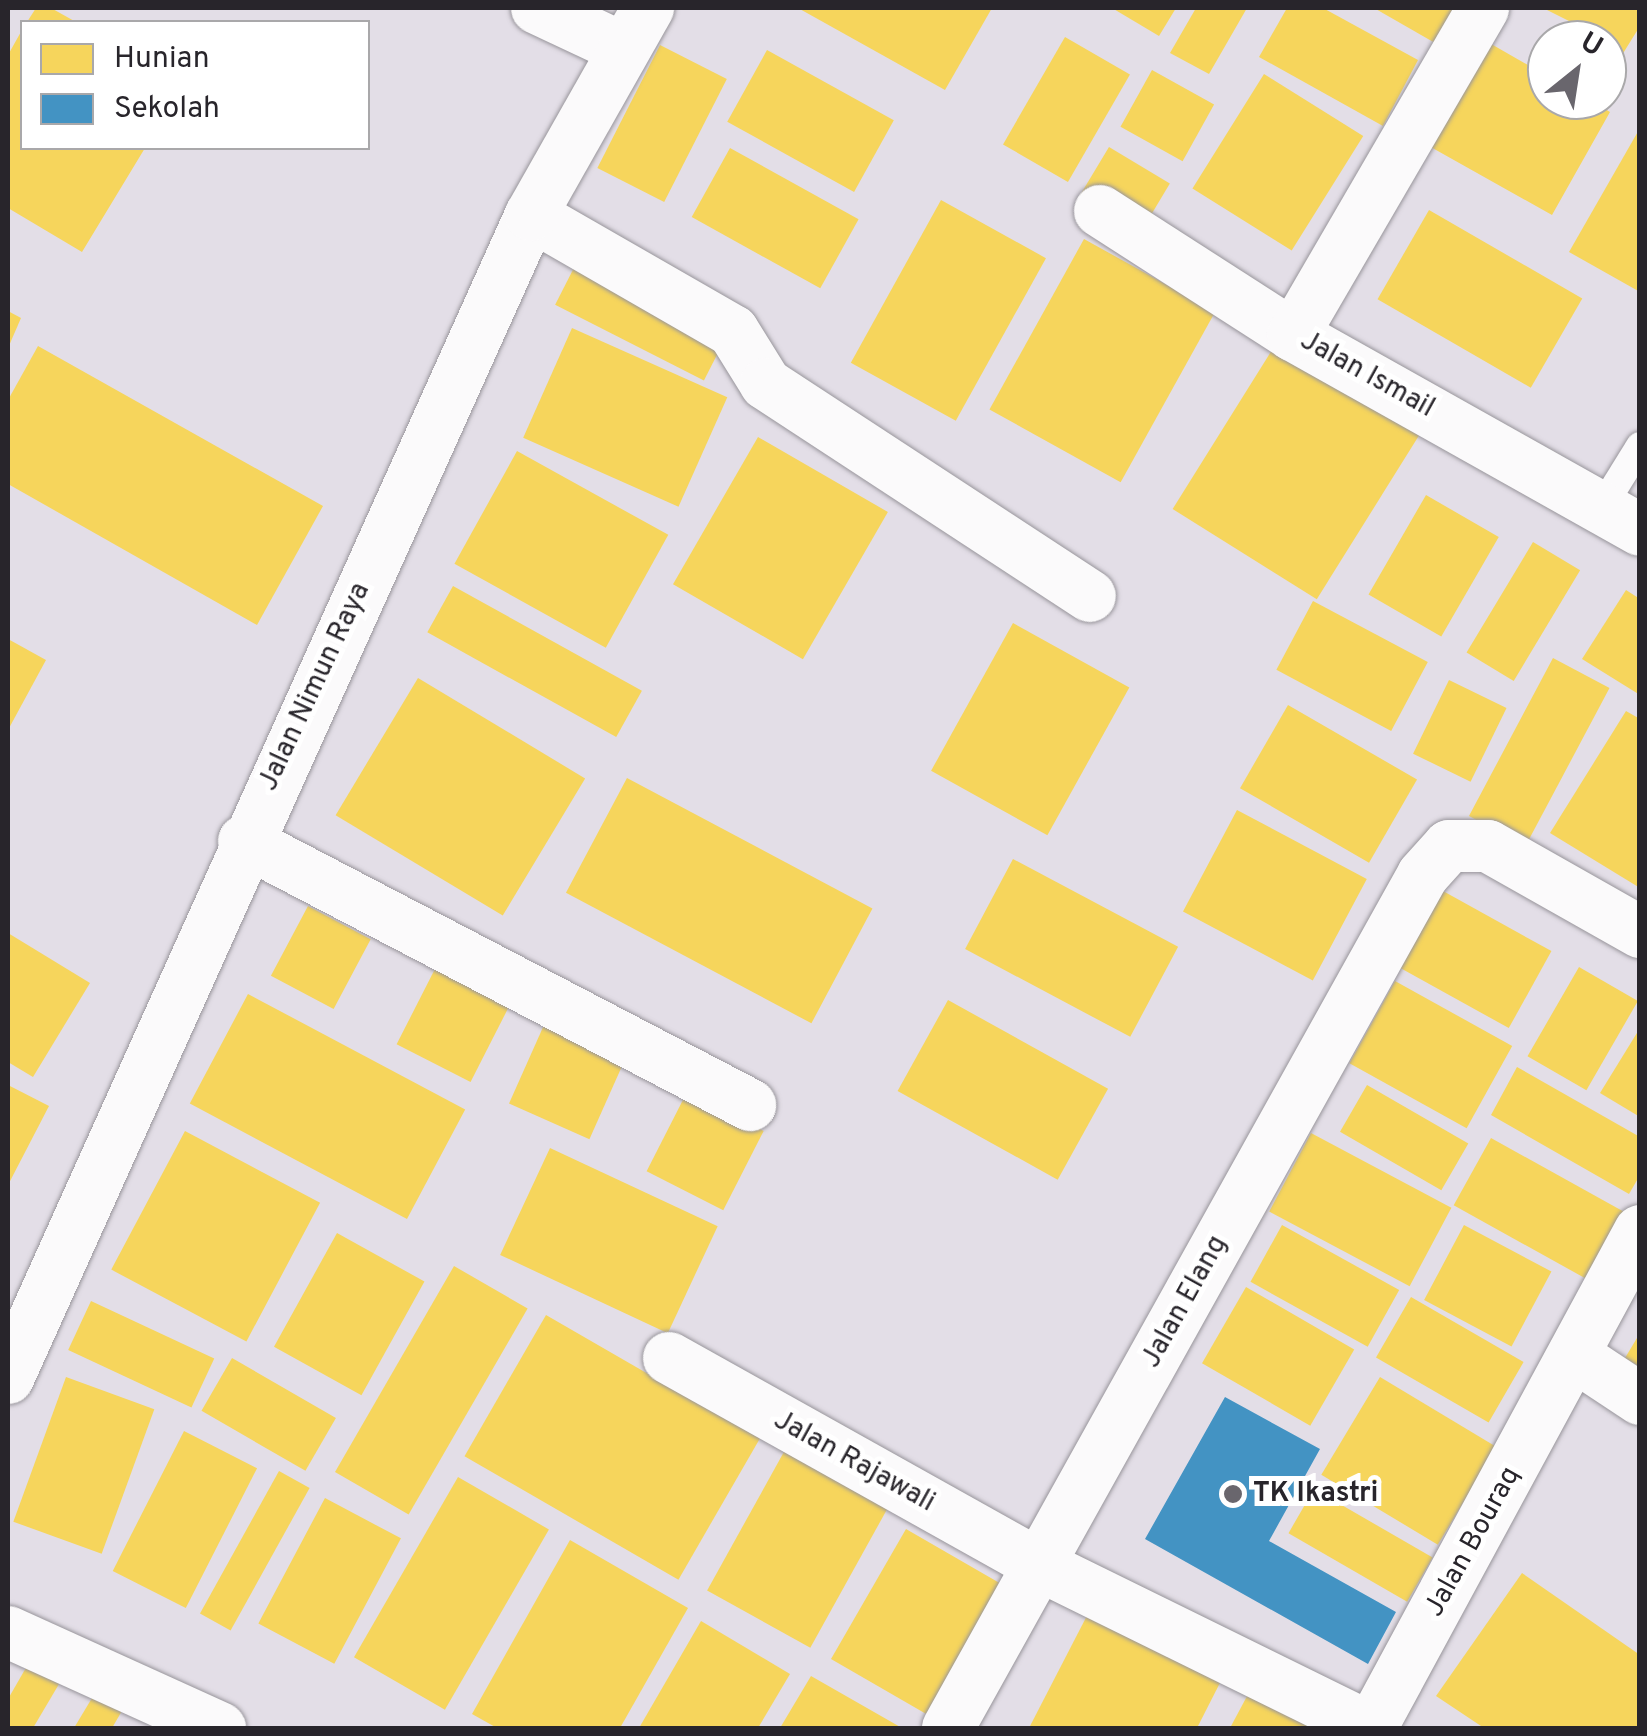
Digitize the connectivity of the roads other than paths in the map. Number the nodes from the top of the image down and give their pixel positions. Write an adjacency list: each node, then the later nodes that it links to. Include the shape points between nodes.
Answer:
1 (537, 8): 3 (street)
2 (1483, 8): 6 (street)
3 (635, 28): 5 (street, Jalan Nimun Raya)
4 (1100, 211): 6 (street, Jalan Ismail)
5 (531, 215): 9 (street, via 734,330 766,384); 10 (street, Jalan Nimun Raya)
6 (1293, 335): 8 (street, Jalan Ismail)
7 (1640, 446): 8 (lane)
8 (1620, 519)
9 (1090, 596)
10 (244, 841): 12 (street); 16 (street, Jalan Nimun Raya)
11 (1640, 932): 18 (street, Jalan Elang, via 1488,846 1450,846 1422,876)
12 (750, 1105)
13 (1640, 1231): 14 (street, Jalan Bouraq)
14 (1575, 1356): 17 (street); 22 (street, Jalan Bouraq)
15 (669, 1358): 18 (street, Jalan Rajawali)
16 (8, 1378)
17 (1640, 1399)
18 (1039, 1565): 21 (street, Jalan Elang); 22 (street, Jalan Bouraq)
19 (8, 1632): 20 (street)
20 (220, 1728)
21 (948, 1728)
22 (1370, 1728)

